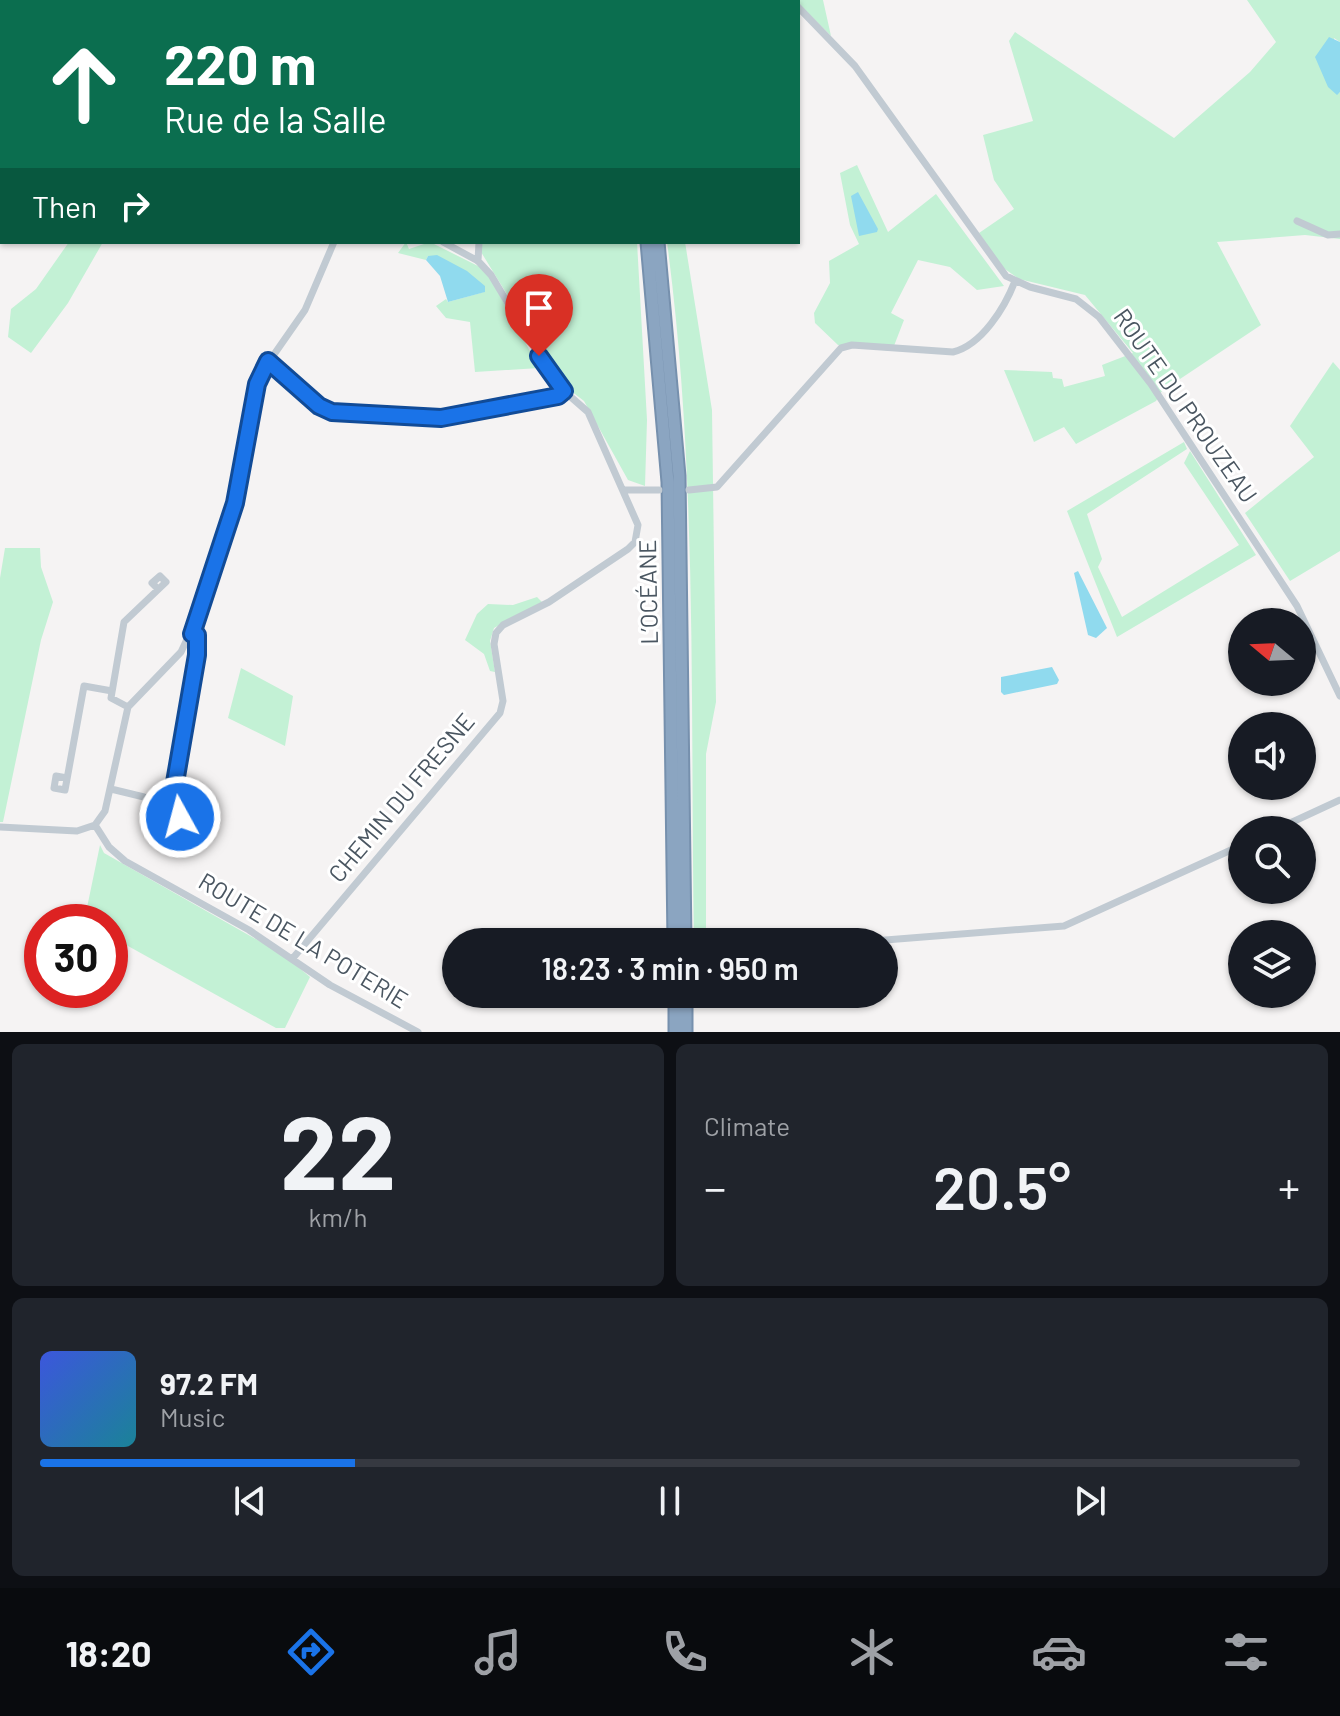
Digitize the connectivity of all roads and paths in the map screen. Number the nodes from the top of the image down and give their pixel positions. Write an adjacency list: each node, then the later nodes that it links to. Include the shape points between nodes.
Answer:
1 (800, 9): 10 (street, ROUTE DU PROUZEAU, via 855,66 994,262)
2 (1297, 221): 3 (street, via 1328,235)
3 (1340, 234)
4 (333, 244): 11 (street, via 305,310)
5 (447, 244): 9 (street)
6 (479, 244): 9 (street)
7 (647, 244): 30 (highway, L’OCÉANE, via 669,507)
8 (658, 244): 31 (highway, L’OCÉANE, via 679,476)
9 (478, 261): 12 (street, CHEMIN DU FRESNE)
10 (1015, 281): 15 (street, via 1001,309 965,349 841,348 717,487); 19 (street, ROUTE DU PROUZEAU, via 1076,299 1099,317 1151,384 1297,606)
11 (268, 361): 12 (street, via 332,412 441,418); 17 (street, via 257,384 235,503)
12 (564, 391): 13 (street, CHEMIN DU FRESNE, via 588,412)
13 (625, 490): 14 (street); 33 (street, CHEMIN DU FRESNE, via 638,525 635,542 549,602 503,625 494,644 503,701 500,713)
14 (659, 490)
15 (689, 490)
16 (158, 589): 18 (street, via 124,622)
17 (192, 634): 20 (street); 26 (street, via 197,635 197,655 173,794)
18 (112, 691): 20 (street, via 111,698); 21 (street, via 84,686)
19 (1340, 696)
20 (128, 707): 22 (street)
21 (67, 778)
22 (111, 789): 23 (street); 27 (street)
23 (144, 797)
24 (1340, 800): 25 (street)
25 (1305, 816)
26 (180, 817)
27 (95, 825): 28 (street, via 77,831); 33 (street, ROUTE DE LA POTERIE, via 125,861)
28 (0, 827)
29 (1228, 851): 32 (street, via 1064,926)
30 (674, 928)
31 (685, 928)
32 (898, 939)
33 (293, 958): 36 (street, ROUTE DE LA POTERIE, via 330,985)
34 (675, 1008): 37 (highway)
35 (686, 1008): 38 (highway)
36 (418, 1032)
37 (675, 1032)
38 (686, 1032)

